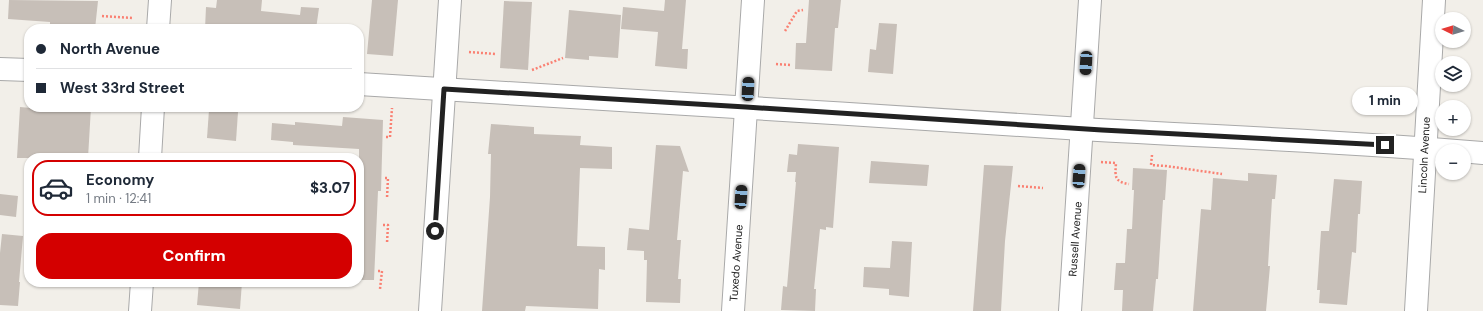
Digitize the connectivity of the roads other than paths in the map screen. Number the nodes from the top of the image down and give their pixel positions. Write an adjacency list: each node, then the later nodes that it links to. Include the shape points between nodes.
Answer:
1 (160, 0): 6 (street)
2 (450, 0): 10 (street)
3 (753, 0): 11 (street, Tuxedo Avenue)
4 (1090, 0): 13 (street, Russell Avenue)
5 (1434, 0): 14 (street, Lincoln Avenue)
6 (158, 24)
7 (0, 69): 8 (street)
8 (24, 70)
9 (364, 84): 10 (street)
10 (444, 89): 11 (street); 19 (street)
11 (746, 107): 13 (street); 20 (street, Tuxedo Avenue)
12 (153, 112): 15 (street)
13 (1082, 129): 14 (street); 21 (street, Russell Avenue)
14 (1424, 148): 16 (street); 22 (street, Lincoln Avenue)
15 (150, 153)
16 (1483, 153)
17 (142, 287): 18 (street)
18 (140, 311)
19 (430, 311)
20 (733, 311)
21 (1070, 311)
22 (1416, 311)

